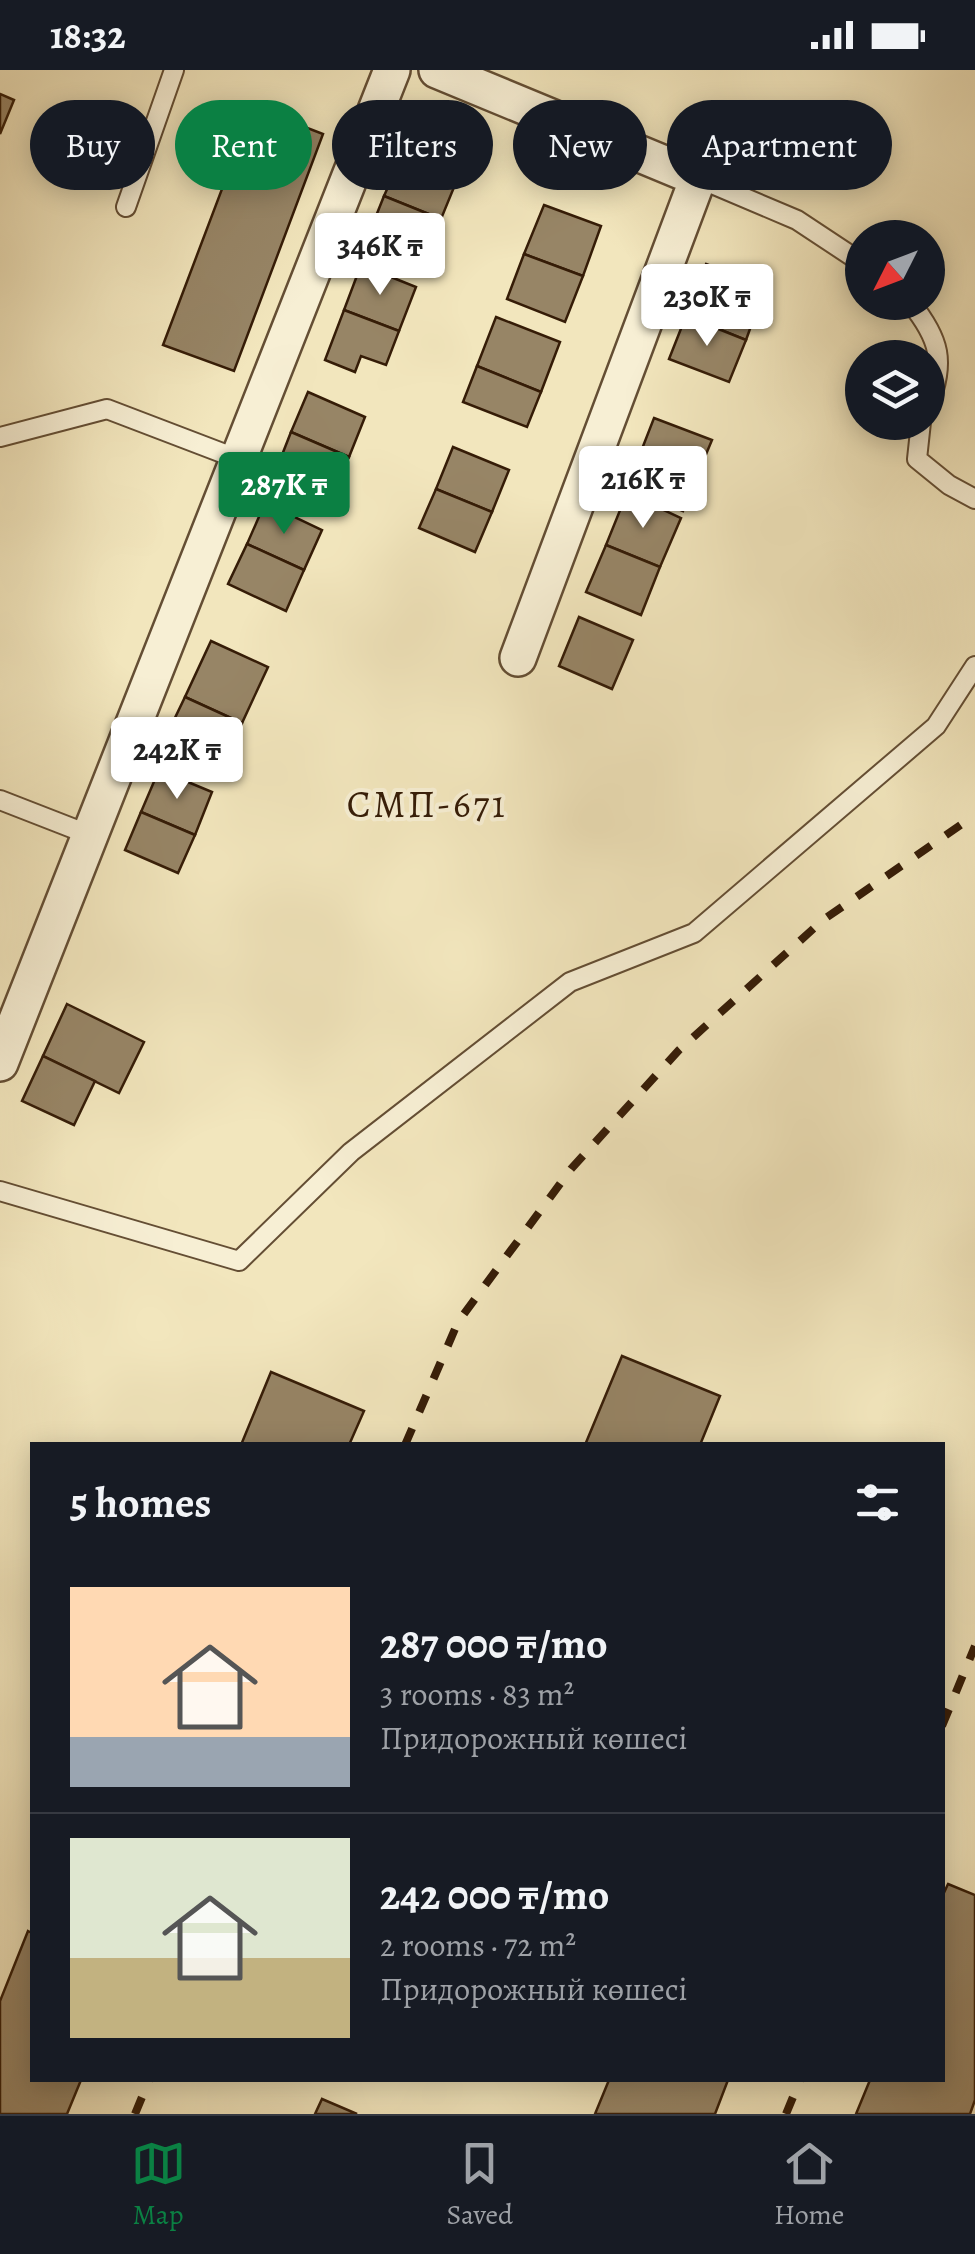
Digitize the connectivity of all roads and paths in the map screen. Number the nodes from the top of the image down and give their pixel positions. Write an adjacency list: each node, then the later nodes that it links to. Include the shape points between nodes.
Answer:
1 (174, 70): 7 (lane)
2 (392, 70): 11 (street)
3 (437, 70): 4 (street)
4 (667, 165)
5 (694, 190): 13 (street)
6 (726, 190): 8 (lane, via 797,220)
7 (126, 207)
8 (845, 252)
9 (0, 437): 11 (lane, via 107,409)
10 (920, 440): 12 (lane, via 918,459)
11 (238, 458): 16 (street)
12 (975, 499)
13 (518, 658)
14 (975, 666): 18 (lane, via 936,726 694,933 570,982 351,1152 239,1261)
15 (0, 800): 16 (lane)
16 (90, 835): 17 (street)
17 (0, 1063)
18 (0, 1191)

